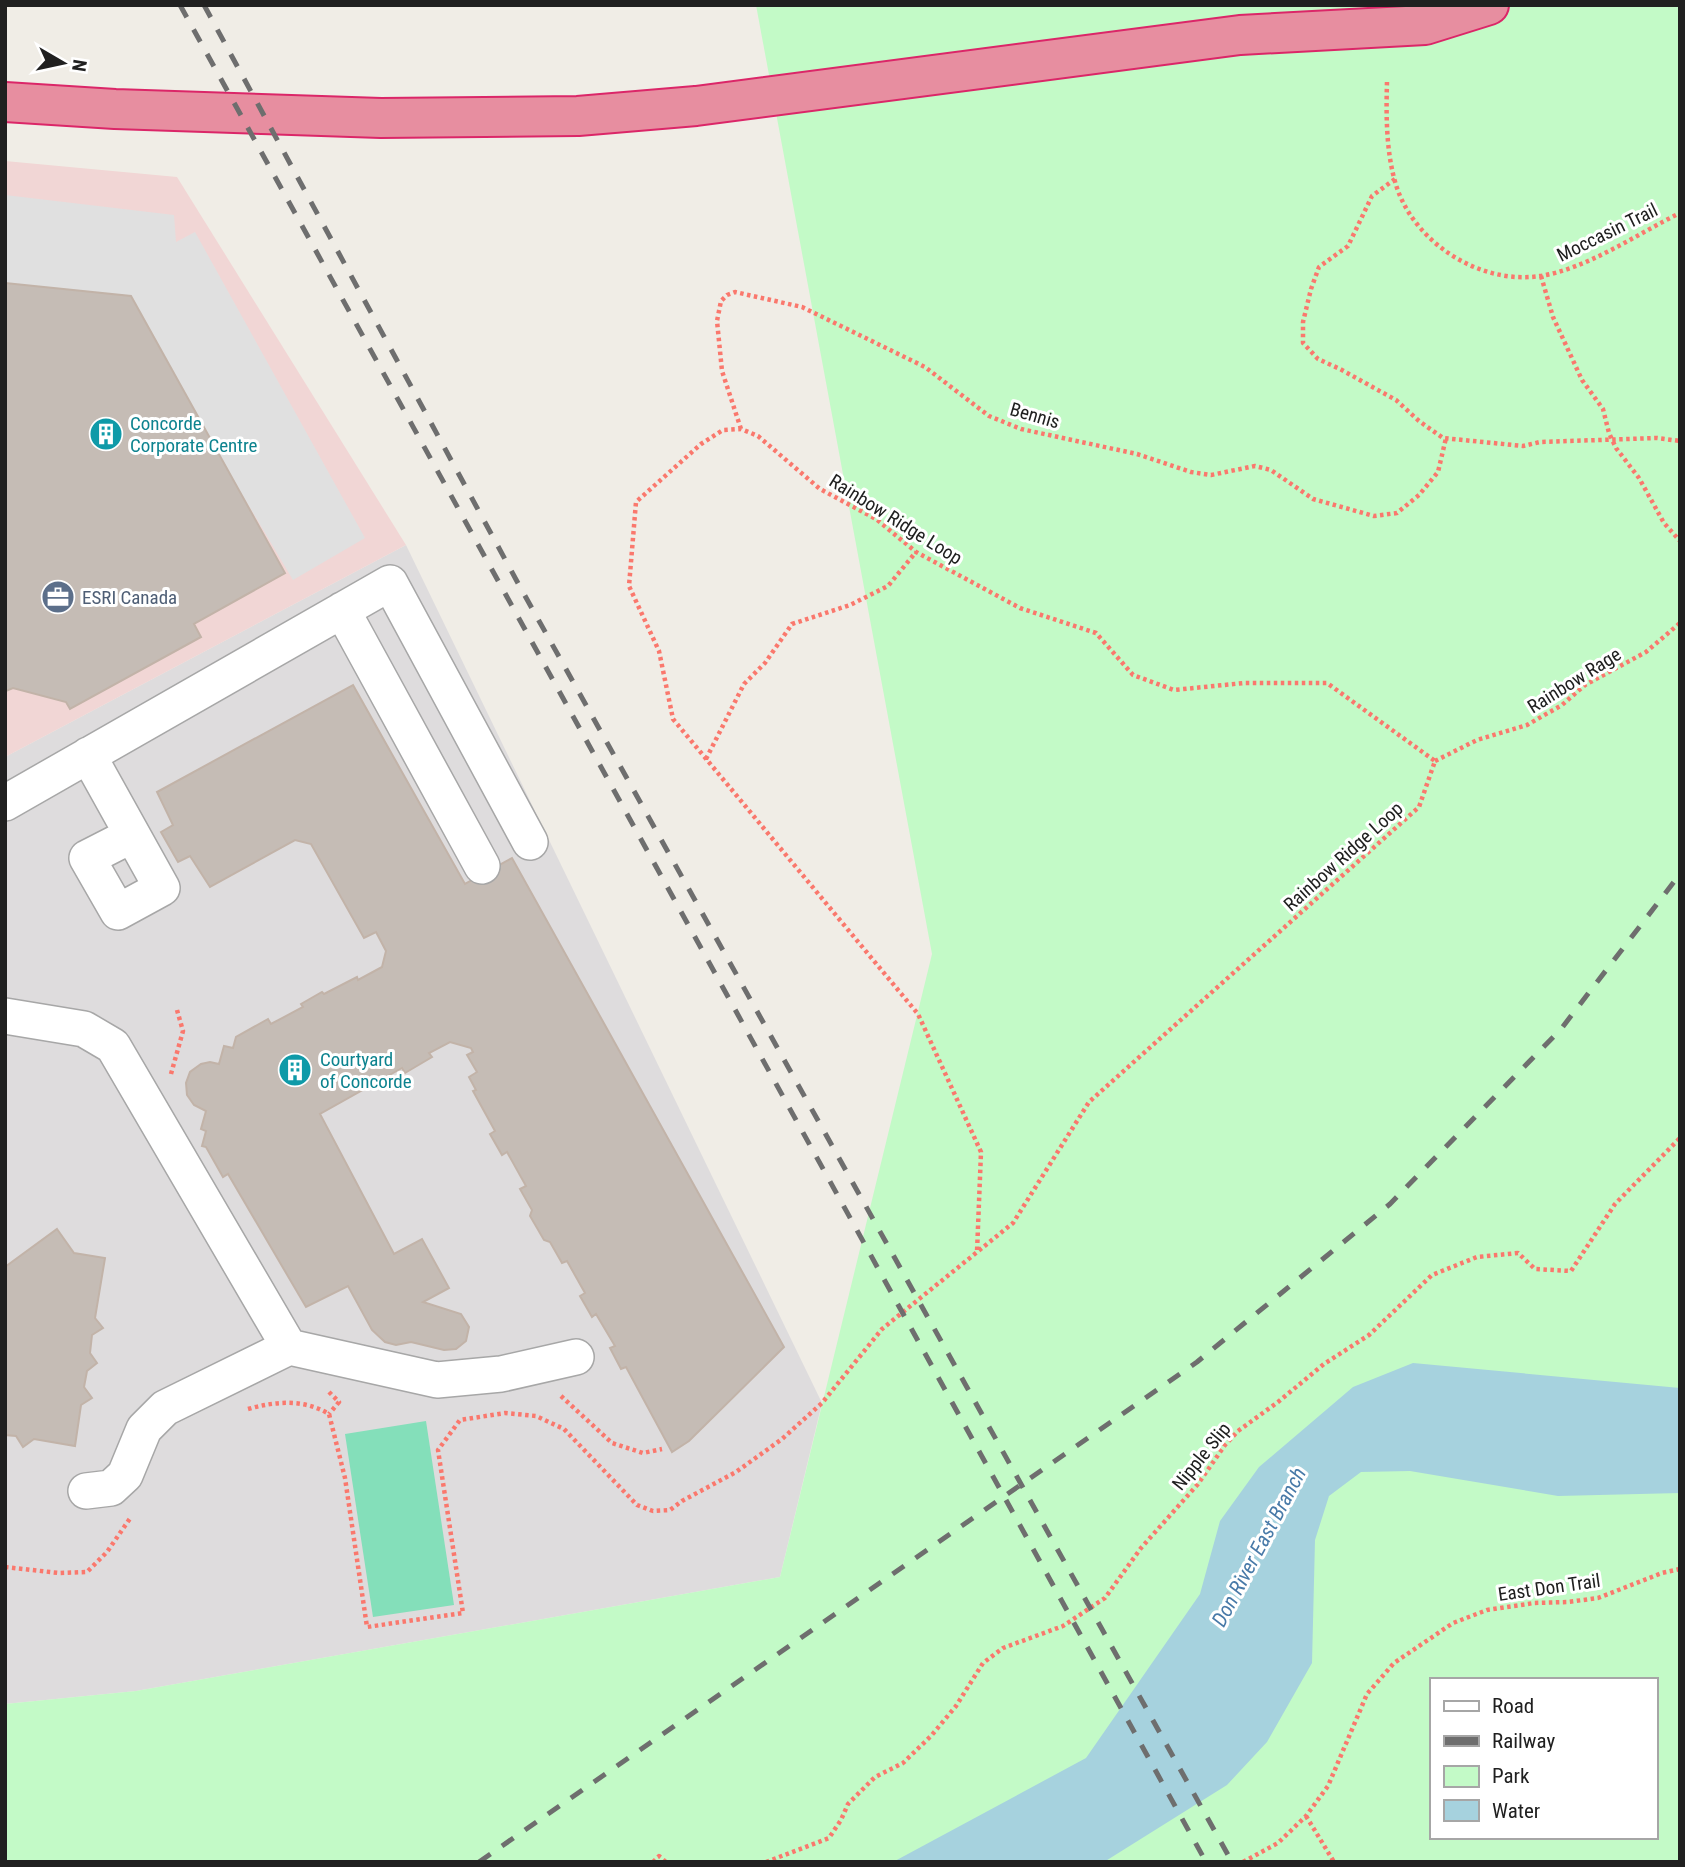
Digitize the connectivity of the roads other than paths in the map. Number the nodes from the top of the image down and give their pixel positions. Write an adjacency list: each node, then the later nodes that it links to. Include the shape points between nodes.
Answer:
1 (1489, 5): 2 (highway, via 1425,25 1240,35 696,106 578,116 381,118)
2 (5, 102)
3 (342, 610): 4 (lane); 7 (lane, via 390,583); 8 (lane)
4 (88, 755): 5 (lane); 6 (lane)
5 (5, 803)
6 (132, 835)
7 (530, 842)
8 (482, 866)
9 (5, 1016): 10 (lane, via 84,1029 113,1046)
10 (289, 1347): 11 (lane, via 437,1380 501,1374); 12 (lane, via 165,1408 144,1429 125,1475 110,1488)
11 (576, 1357)
12 (86, 1491)

